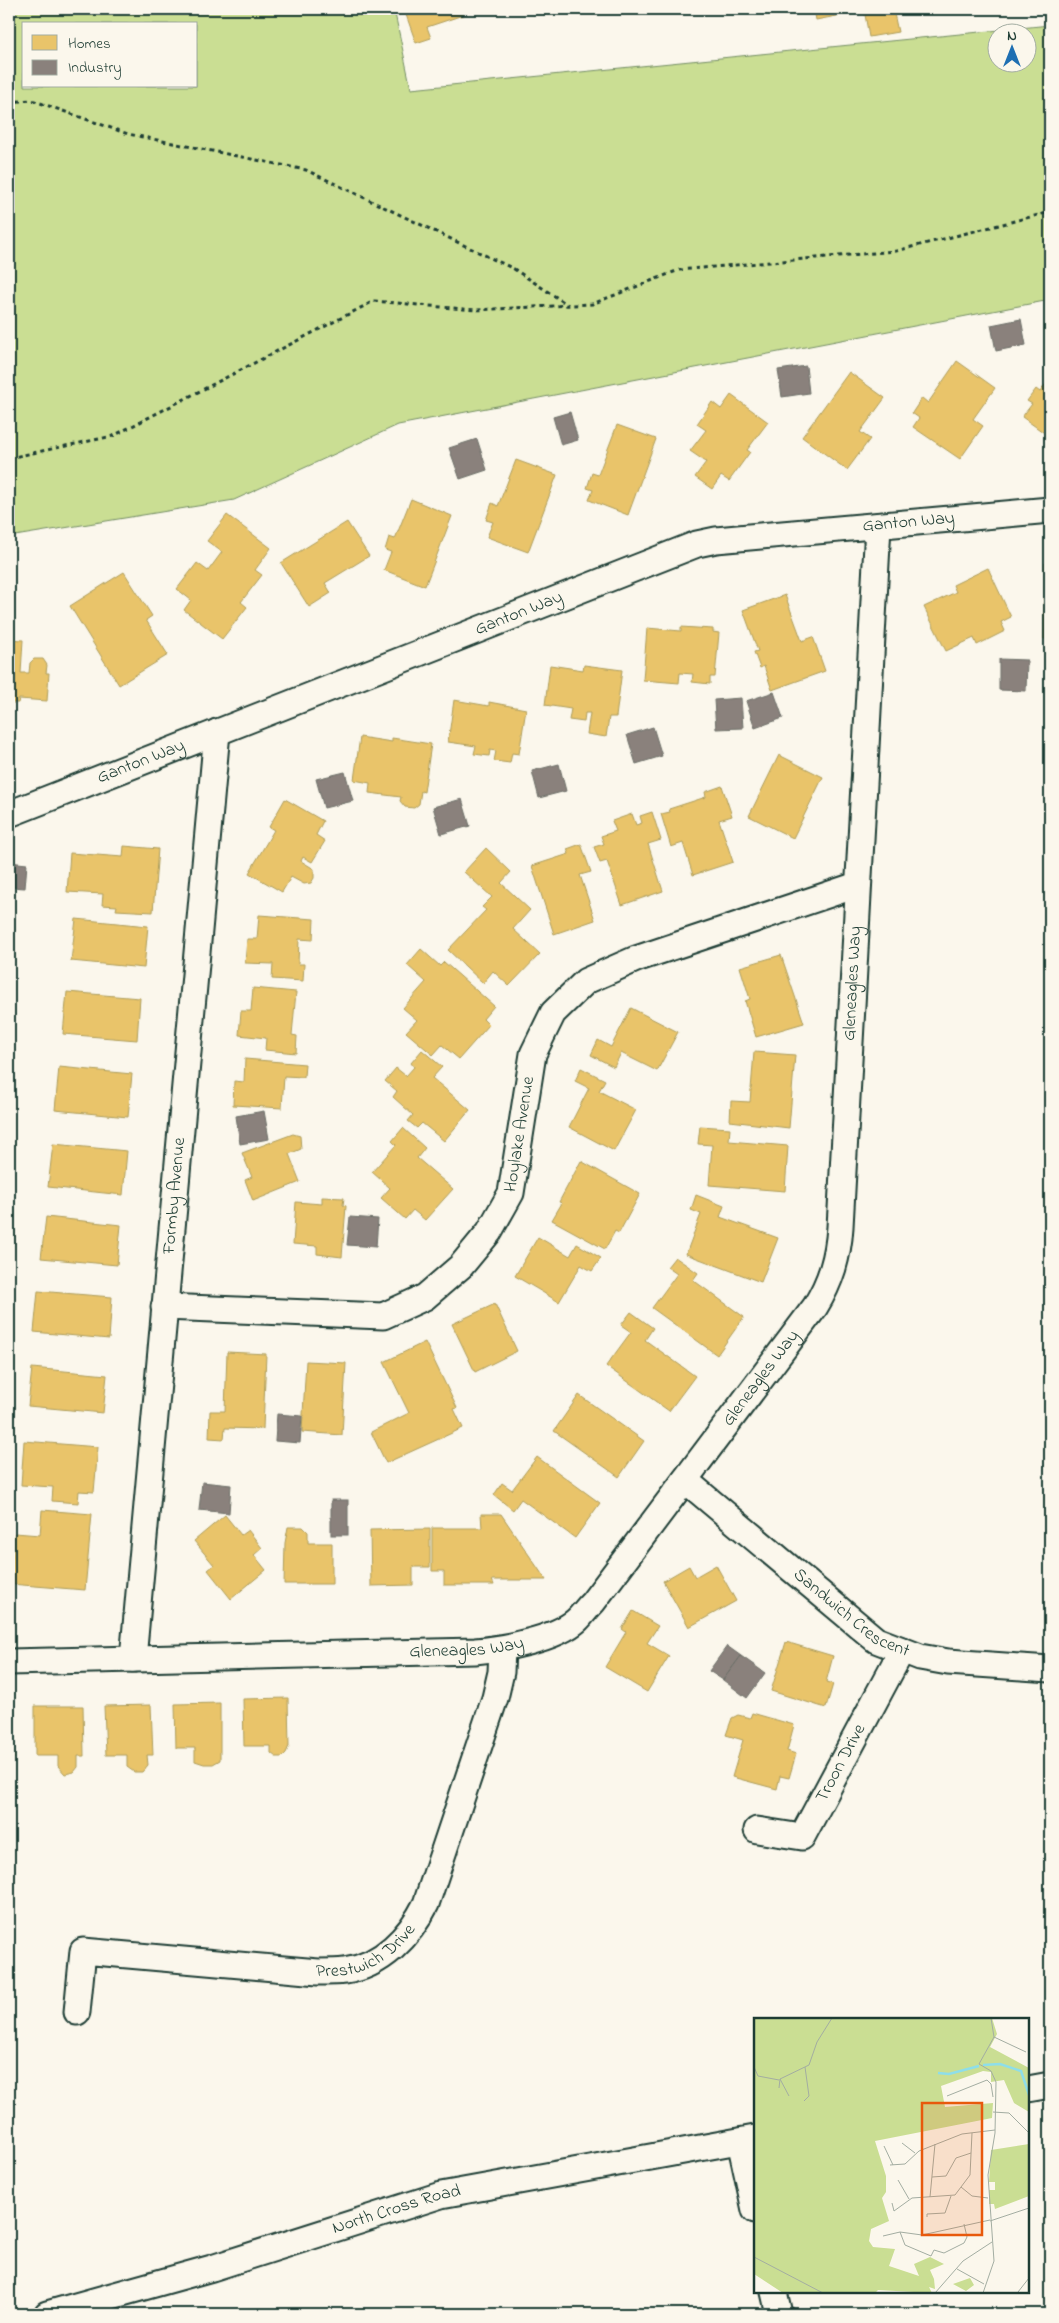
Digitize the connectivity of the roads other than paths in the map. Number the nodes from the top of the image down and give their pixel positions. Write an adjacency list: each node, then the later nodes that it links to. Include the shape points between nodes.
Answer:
1 (1050, 510): 2 (street, Ganton Way)
2 (878, 526): 3 (street, Ganton Way, via 697,544); 5 (street, Gleneagles Way)
3 (218, 732): 4 (street, Ganton Way); 6 (street, Formby Avenue)
4 (9, 814)
5 (857, 885): 6 (street, Hoylake Avenue, via 636,959 586,981 553,1013 533,1054 511,1193 489,1232 461,1266 424,1297 383,1316); 7 (street, Gleneagles Way, via 840,1228 834,1270 815,1307)
6 (164, 1307): 10 (street, Formby Avenue)
7 (685, 1480): 8 (street, Gleneagles Way, via 576,1621 556,1632); 9 (street, Sandwich Crescent, via 876,1640)
8 (502, 1649): 10 (street, Gleneagles Way); 14 (street, Prestwich Drive, via 495,1698 426,1904 416,1924 402,1940 374,1962 346,1971 328,1972 83,1951)
9 (902, 1650): 12 (street, Sandwich Crescent, via 948,1662); 13 (street, Troon Drive, via 802,1837)
10 (133, 1659): 11 (street, Gleneagles Way)
11 (9, 1662)
12 (1050, 1669)
13 (757, 1830)
14 (77, 2012)
15 (1050, 2085): 16 (street)
16 (1029, 2089)
17 (747, 2140): 18 (street); 20 (street, North Cross Road, via 441,2195 212,2268)
18 (754, 2201)
19 (774, 2293): 21 (street)
20 (47, 2314)
21 (779, 2314)

